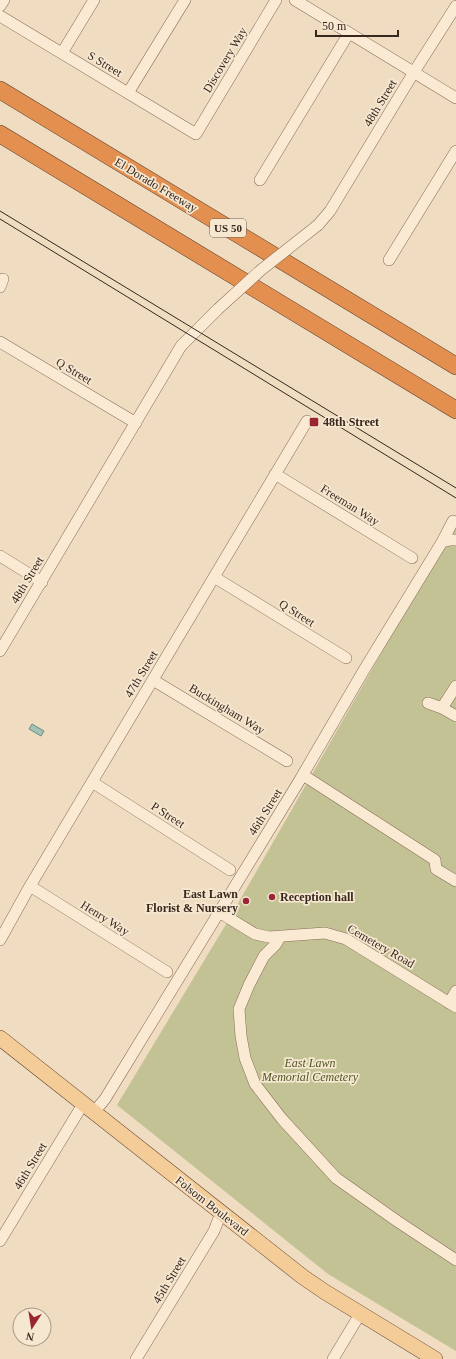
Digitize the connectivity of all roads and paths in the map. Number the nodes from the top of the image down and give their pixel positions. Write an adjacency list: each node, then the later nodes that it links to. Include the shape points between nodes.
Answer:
1 (4, 0): 6 (street)
2 (94, 0): 10 (street)
3 (185, 0): 13 (street)
4 (276, 0): 16 (street, Discovery Way)
5 (295, 0): 9 (street)
6 (0, 6)
7 (456, 6): 11 (street, 48th Street)
8 (0, 16): 10 (street, S Street)
9 (349, 33): 11 (street); 18 (street)
10 (62, 53): 13 (street, S Street)
11 (414, 72): 14 (street); 24 (street, 48th Street, bridge, via 330,211 318,225 261,270 218,309 182,346)
12 (0, 90): 21 (highway, El Dorado Freeway / US 50)
13 (128, 93): 16 (street, S Street)
14 (456, 98)
15 (0, 134): 22 (highway)
16 (196, 134)
17 (456, 151): 19 (street)
18 (260, 180)
19 (390, 260)
20 (0, 342): 24 (street, Q Street)
21 (456, 366)
22 (456, 410)
23 (306, 421): 25 (street, 47th Street)
24 (136, 423): 32 (street, 48th Street)
25 (275, 474): 30 (street, Freeman Way); 31 (street, 47th Street)
26 (453, 521): 28 (street, 46th Street)
27 (456, 540): 28 (street)
28 (442, 542): 41 (street, 46th Street)
29 (0, 556): 32 (street)
30 (412, 558)
31 (214, 577): 34 (street, Q Street); 35 (street, 47th Street)
32 (42, 582): 33 (street, 48th Street)
33 (0, 651)
34 (346, 658)
35 (153, 680): 40 (street, Buckingham Way); 42 (street, 47th Street)
36 (456, 686): 38 (street)
37 (428, 703): 38 (street)
38 (442, 708): 39 (street)
39 (456, 716)
40 (287, 761)
41 (303, 775): 44 (street, via 435,860 436,869); 46 (street, 46th Street)
42 (92, 782): 43 (street, P Street); 45 (street, 47th Street)
43 (230, 870)
44 (456, 881)
45 (30, 886): 48 (street, 47th Street); 49 (street, Henry Way)
46 (219, 912): 47 (street, Cemetery Road, via 255,934); 53 (street, 46th Street, via 106,1099)
47 (280, 936): 51 (street, Cemetery Road, via 325,934 346,939); 56 (street, via 264,956 239,1009 245,1058 255,1084 282,1119 336,1178)
48 (0, 940)
49 (167, 972)
50 (456, 991): 51 (street)
51 (452, 1005)
52 (0, 1038): 53 (main road, Folsom Boulevard)
53 (88, 1108): 54 (main road, Folsom Boulevard); 55 (street, 46th Street)
54 (221, 1213): 57 (main road, Folsom Boulevard, via 303,1277); 58 (street, 45th Street, via 214,1231)
55 (0, 1241)
56 (456, 1260)
57 (360, 1314): 59 (street); 60 (main road, Folsom Boulevard)
58 (136, 1359)
59 (332, 1359)
60 (435, 1359)

